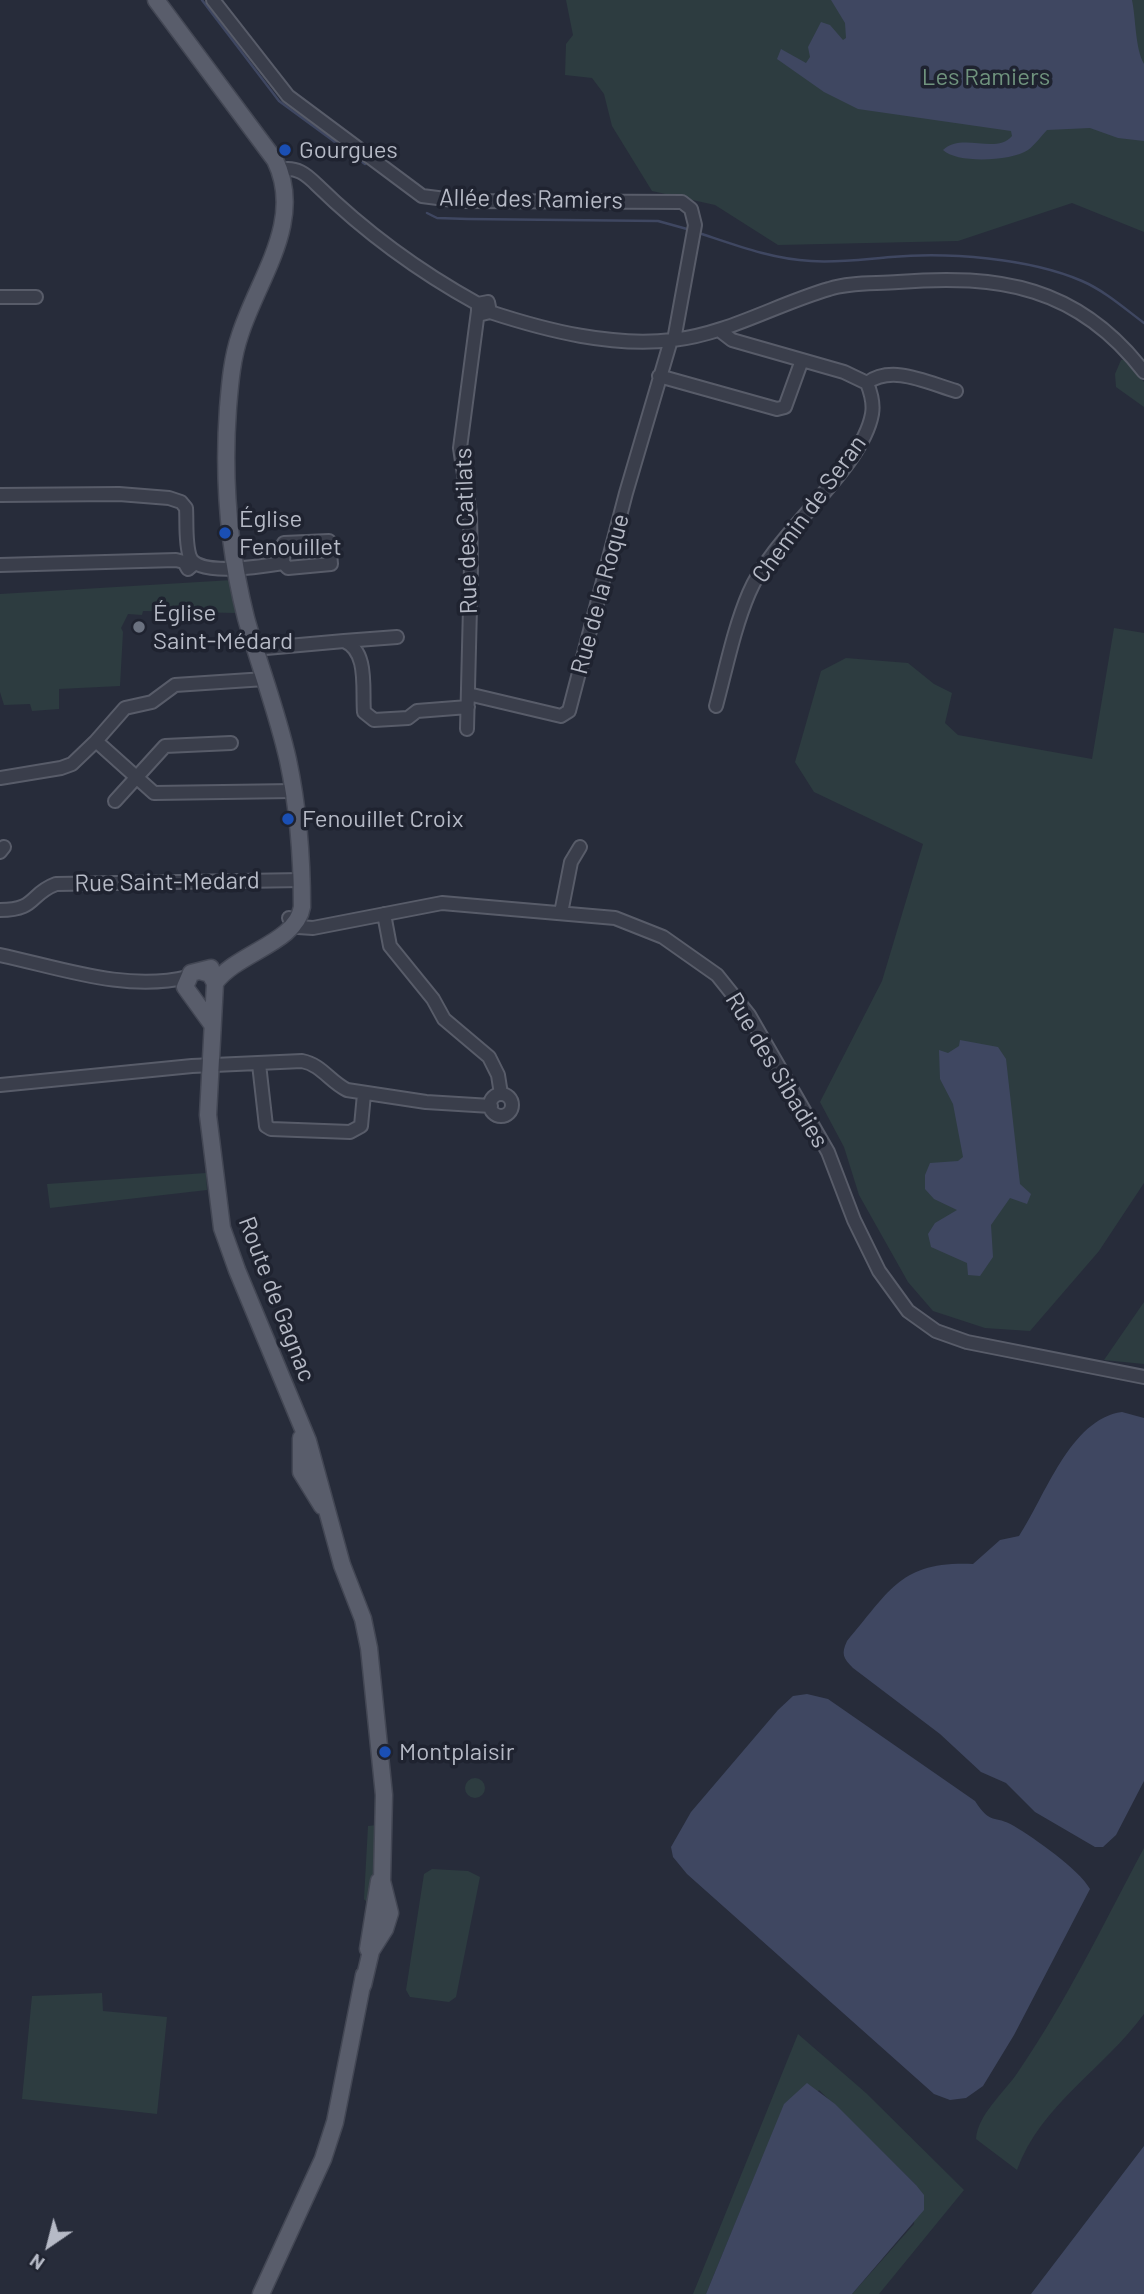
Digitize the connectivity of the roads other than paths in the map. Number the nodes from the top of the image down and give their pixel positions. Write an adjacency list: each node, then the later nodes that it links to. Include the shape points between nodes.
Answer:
1 (156, 0): 3 (main road)
2 (213, 0): 8 (street, Allée des Ramiers, via 288,96 422,196 461,201 682,202 691,209 695,225)
3 (280, 170): 6 (street, via 289,168 307,175 382,244); 18 (main road, via 283,222 239,338 231,386 227,473)
4 (0, 297): 5 (street)
5 (36, 297)
6 (483, 310): 8 (street, via 555,332); 23 (street, Rue des Catilats, via 460,449 470,514)
7 (719, 330): 8 (street); 9 (street, via 732,340); 10 (street, via 834,287 945,278 997,281 1075,307)
8 (672, 340): 11 (street, Rue de la Roque)
9 (802, 360): 11 (street, via 785,407 777,409); 12 (street)
10 (1144, 372)
11 (659, 376): 23 (street, Rue de la Roque, via 569,711 561,716)
12 (867, 383): 13 (street, via 893,374); 24 (street, Chemin de Seran, via 872,405 866,432 852,456 778,543 749,593)
13 (956, 391)
14 (0, 495): 16 (street, via 175,498 186,508 190,555)
15 (283, 563): 18 (street)
16 (195, 564): 17 (street, via 188,569 176,560); 18 (street, via 210,569)
17 (0, 565)
18 (235, 567): 21 (main road)
19 (397, 637): 20 (street)
20 (344, 641): 21 (street); 25 (street, via 361,659 368,718 400,719 417,711)
21 (256, 649): 22 (main road)
22 (265, 679): 27 (street, via 175,685 152,702 125,708); 31 (main road)
23 (468, 694): 25 (street, Rue des Catilats)
24 (716, 706)
25 (468, 707): 26 (street, Rue des Catilats)
26 (467, 729)
27 (96, 741): 29 (street); 30 (street, via 72,764)
28 (230, 743): 29 (street, via 165,746)
29 (136, 777): 31 (street, via 154,793 166,795); 32 (street)
30 (0, 778)
31 (293, 791): 34 (main road)
32 (115, 801)
33 (580, 846): 36 (street, via 571,862)
34 (296, 880): 35 (street, Rue Saint-Medard, via 56,884 24,908); 38 (main road)
35 (0, 910)
36 (561, 913): 37 (street, Rue des Sibadies, via 442,903); 51 (street, Rue des Sibadies, via 637,925 698,959 734,993 828,1152 879,1270 922,1323 951,1338 989,1348)
37 (384, 914): 38 (street, Rue des Sibadies, via 304,928); 49 (street, via 390,946 444,1019 489,1057)
38 (294, 920): 40 (main road); 42 (main road, via 228,967)
39 (0, 955): 41 (street, via 110,979)
40 (194, 974): 41 (street); 42 (main road, via 210,974); 43 (main road, via 185,987)
41 (164, 983): 43 (street)
42 (214, 989): 43 (main road, via 205,1000); 44 (main road, Route de Gagnac)
43 (192, 998): 44 (main road)
44 (211, 1023): 46 (main road, Route de Gagnac)
45 (259, 1064): 46 (street); 48 (street, via 313,1063 337,1085); 48 (street, via 263,1117 271,1129 350,1132 361,1126)
46 (209, 1066): 47 (street); 52 (main road, Route de Gagnac, via 208,1115 222,1227 308,1441 363,1619 384,1795 382,1881 390,1913 371,1951 345,2082 323,2159)
47 (0, 1085)
48 (364, 1094): 50 (street)
49 (501, 1094): 50 (street); 50 (street, via 512,1102 509,1112 500,1115)
50 (491, 1106)
51 (1144, 1377)
52 (261, 2294)

